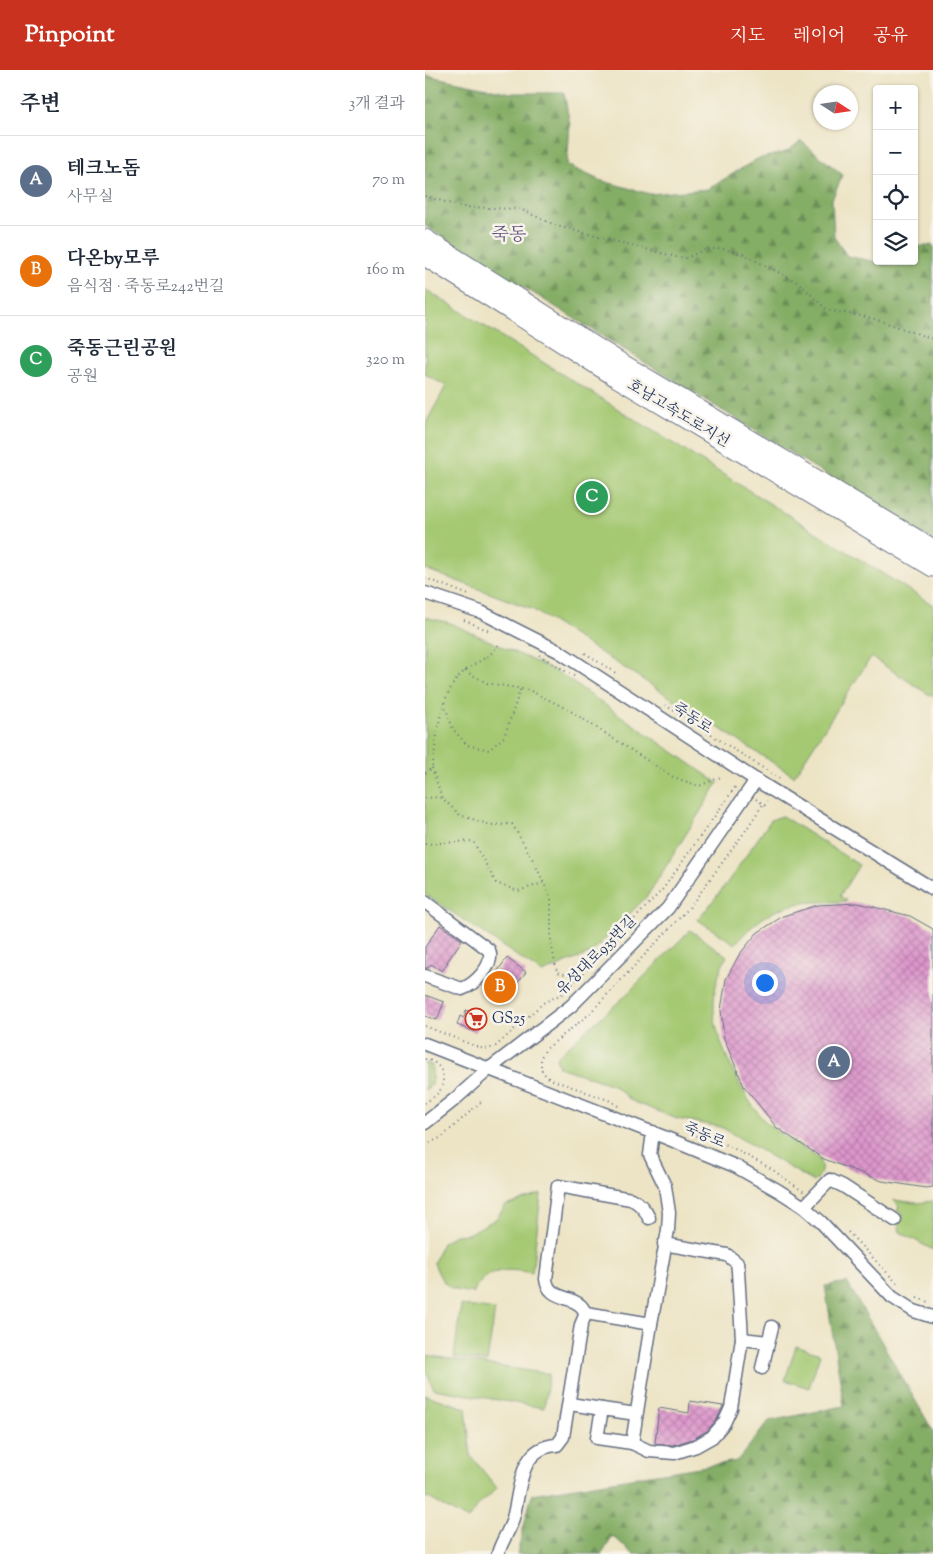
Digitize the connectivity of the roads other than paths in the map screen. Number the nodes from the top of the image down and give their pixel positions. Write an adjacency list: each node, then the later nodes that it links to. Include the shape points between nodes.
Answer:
1 (425, 239): 3 (highway, 호남고속도로지선, via 624,365)
2 (425, 256): 4 (highway, 호남고속도로지선, via 618,378)
3 (933, 549)
4 (933, 567)
5 (425, 593): 6 (street, 죽동로, via 481,612 560,652)
6 (756, 780): 7 (street, 죽동로); 11 (street, 유성대로935번길, via 669,908 571,1006)
7 (933, 889)
8 (425, 902): 9 (street, via 489,950 491,955 490,962 472,985 462,989)
9 (425, 976)
10 (425, 1044): 11 (street, 죽동로)
11 (489, 1069): 12 (street, 유성대로935번길); 13 (street, 죽동로)
12 (425, 1123)
13 (653, 1132): 14 (street, 죽동로, via 735,1166); 17 (street, via 650,1155 665,1186 669,1213)
14 (808, 1203): 16 (street, via 830,1180); 19 (street, 죽동로, via 821,1222 892,1297 914,1311)
15 (649, 1218): 18 (street, via 643,1207 631,1199 558,1186 547,1286 555,1294 580,1305)
16 (895, 1220)
17 (664, 1244): 20 (street); 22 (street, via 727,1254 737,1263)
18 (586, 1313): 20 (street); 25 (street, via 581,1325)
19 (933, 1317)
20 (651, 1324): 27 (street)
21 (772, 1326): 23 (street)
22 (742, 1339): 23 (street); 28 (street, via 731,1408 712,1437 674,1453 649,1451)
23 (768, 1342): 24 (street)
24 (762, 1368)
25 (570, 1404): 26 (street); 29 (street, via 563,1437 557,1445 546,1445 535,1452 525,1466 513,1519)
26 (602, 1408): 27 (street); 28 (street, via 597,1438)
27 (636, 1414): 28 (street)
28 (632, 1443)
29 (498, 1554)

